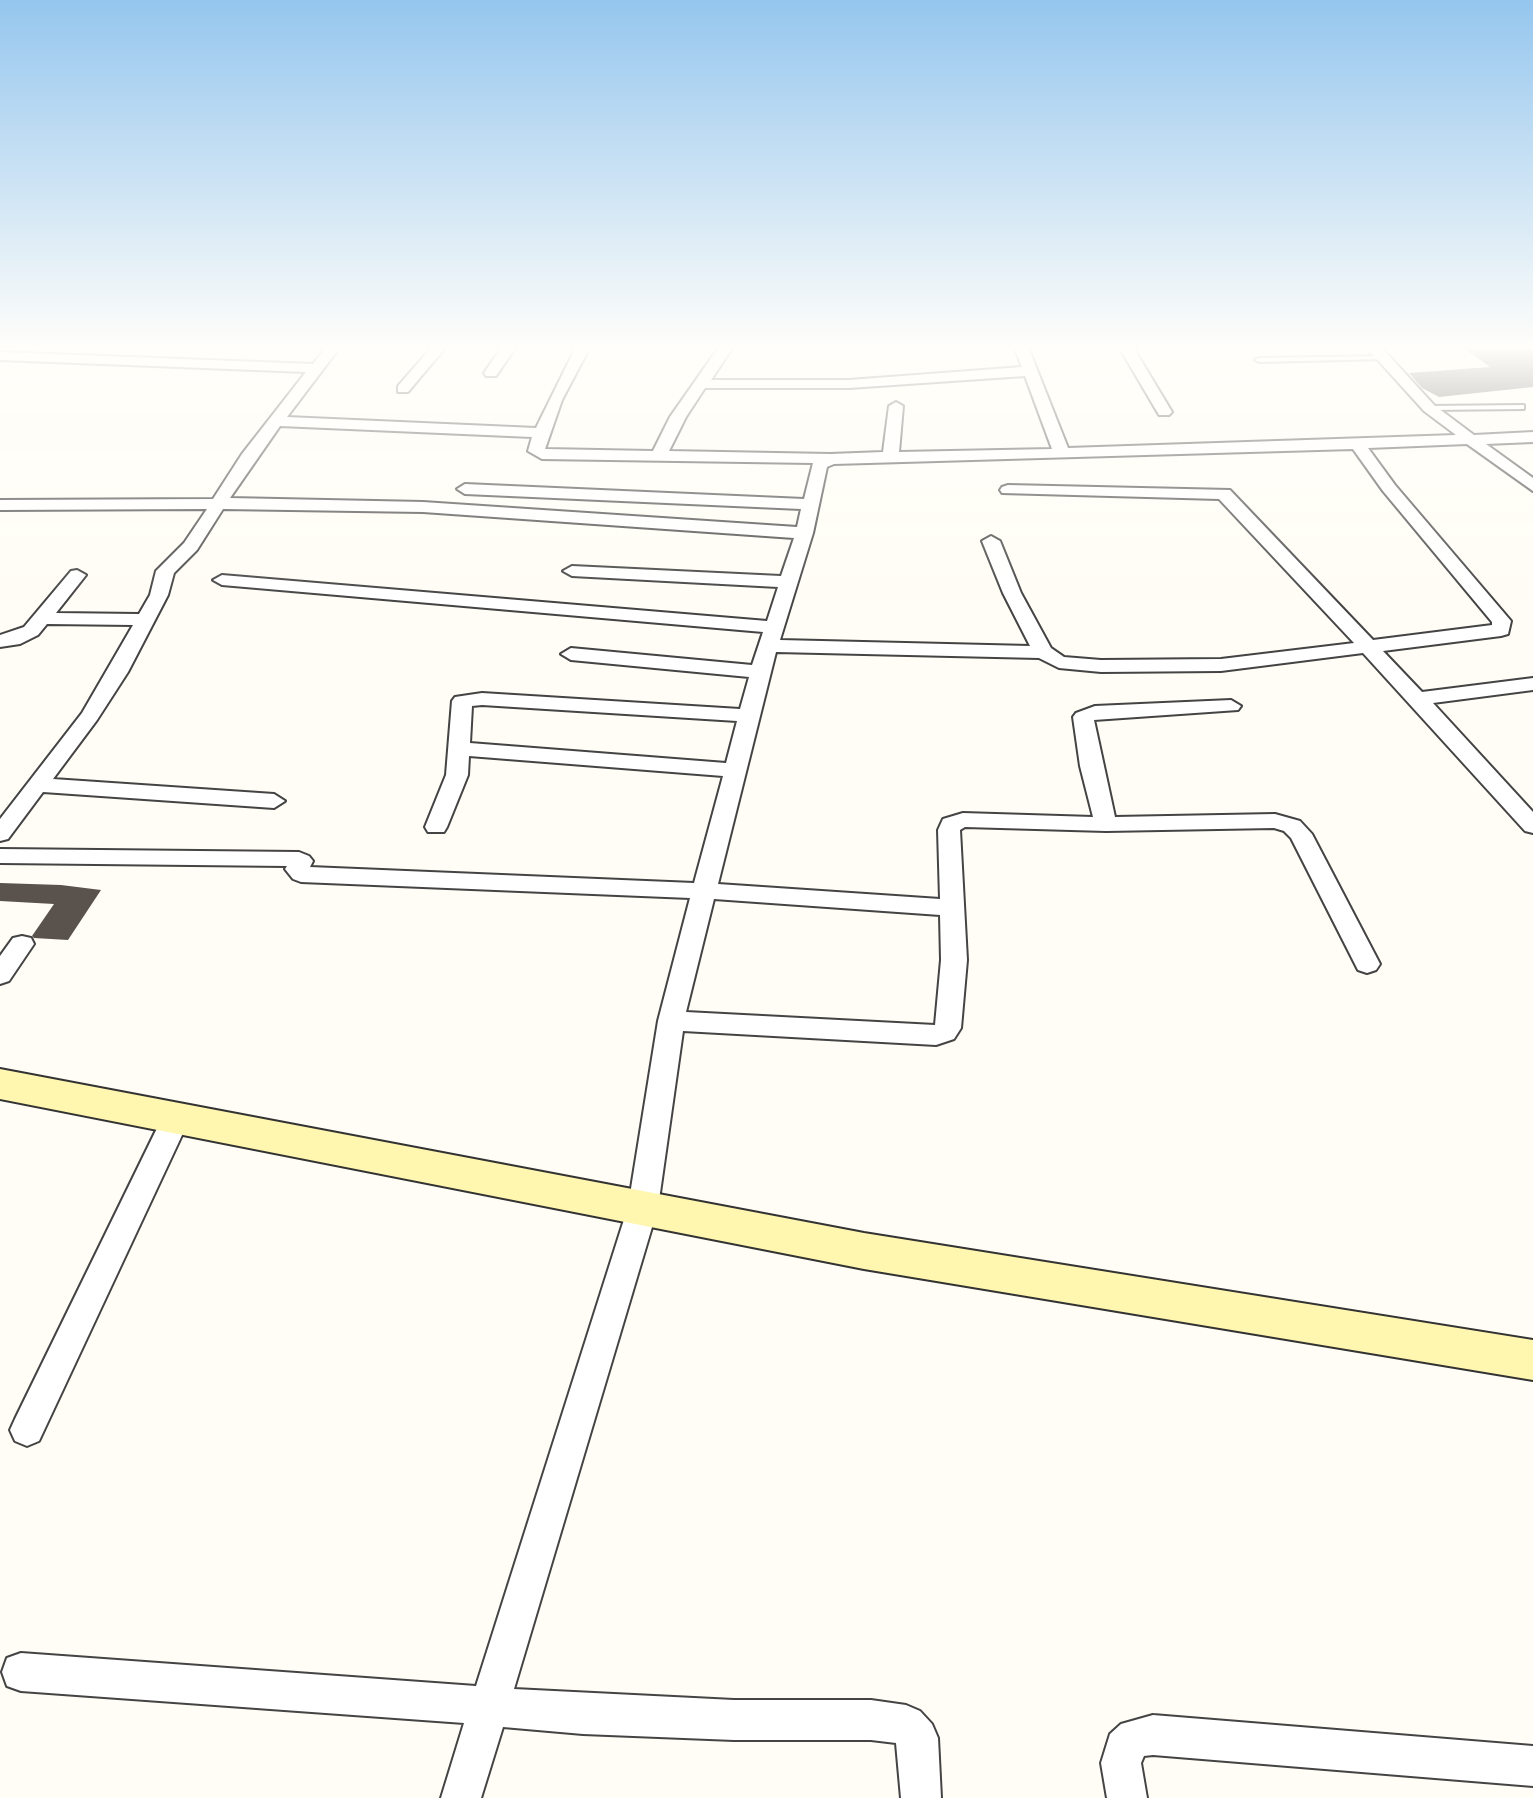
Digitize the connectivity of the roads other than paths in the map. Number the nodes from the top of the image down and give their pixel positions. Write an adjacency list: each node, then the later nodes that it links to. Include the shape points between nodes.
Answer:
1 (269, 431): 18 (street)
2 (496, 431): 7 (street)
3 (671, 431): 12 (street)
4 (893, 431): 13 (street)
5 (1053, 431): 11 (street)
6 (1461, 431): 9 (street)
7 (542, 433): 12 (street, via 536,447 542,454)
8 (1533, 437): 9 (street)
9 (1471, 438): 10 (street); 15 (street)
10 (1356, 442): 11 (street); 31 (street, via 1504,626 1492,632)
11 (1062, 454): 13 (street)
12 (659, 456): 14 (street)
13 (890, 457): 14 (street)
14 (830, 459): 19 (street, via 820,465)
15 (1533, 486)
16 (465, 489): 19 (street)
17 (1008, 490): 31 (street, via 1224,494)
18 (217, 503): 20 (street); 21 (street, via 423,507); 28 (street, via 191,546 165,571)
19 (811, 504): 21 (street)
20 (0, 505)
21 (804, 533): 26 (street)
22 (991, 541): 32 (street)
23 (572, 571): 26 (street)
24 (77, 575): 27 (street)
25 (222, 580): 29 (street)
26 (788, 582): 29 (street)
27 (43, 618): 28 (street); 30 (street, via 22,637)
28 (147, 620): 41 (street, via 90,716)
29 (771, 637): 32 (street); 34 (street)
30 (0, 641)
31 (1367, 645): 32 (street, via 1186,667 1075,665 1051,660); 36 (street)
32 (1043, 652)
33 (571, 654): 34 (street)
34 (760, 672): 38 (street)
35 (1533, 684): 36 (street)
36 (1418, 699): 44 (street)
37 (1231, 706): 43 (street, via 1095,712 1083,717)
38 (749, 716): 39 (street, via 469,699 460,706); 40 (street)
39 (460, 749): 40 (street); 45 (street, via 457,775)
40 (735, 770): 48 (street)
41 (38, 785): 42 (street); 46 (street)
42 (274, 801)
43 (1106, 824): 49 (street, via 976,819 951,824); 51 (street, via 1275,821 1292,826 1301,834)
44 (1533, 826)
45 (436, 827)
46 (0, 834)
47 (0, 856): 48 (street, via 292,859 301,861 301,874)
48 (705, 891): 49 (street); 53 (street)
49 (953, 908): 53 (street, via 954,960 945,1032)
50 (22, 944): 52 (street)
51 (1367, 964)
52 (0, 975)
53 (671, 1021): 56 (street)
54 (0, 1084): 55 (main road)
55 (176, 1118): 56 (main road); 58 (street)
56 (643, 1207): 57 (main road, via 864,1251); 60 (street)
57 (1533, 1360)
58 (27, 1430)
59 (21, 1672): 60 (street)
60 (489, 1706): 62 (street); 63 (street, via 906,1725 918,1738)
61 (1533, 1766): 64 (street, via 1153,1735 1135,1738 1124,1748)
62 (461, 1798)
63 (921, 1798)
64 (1127, 1798)

